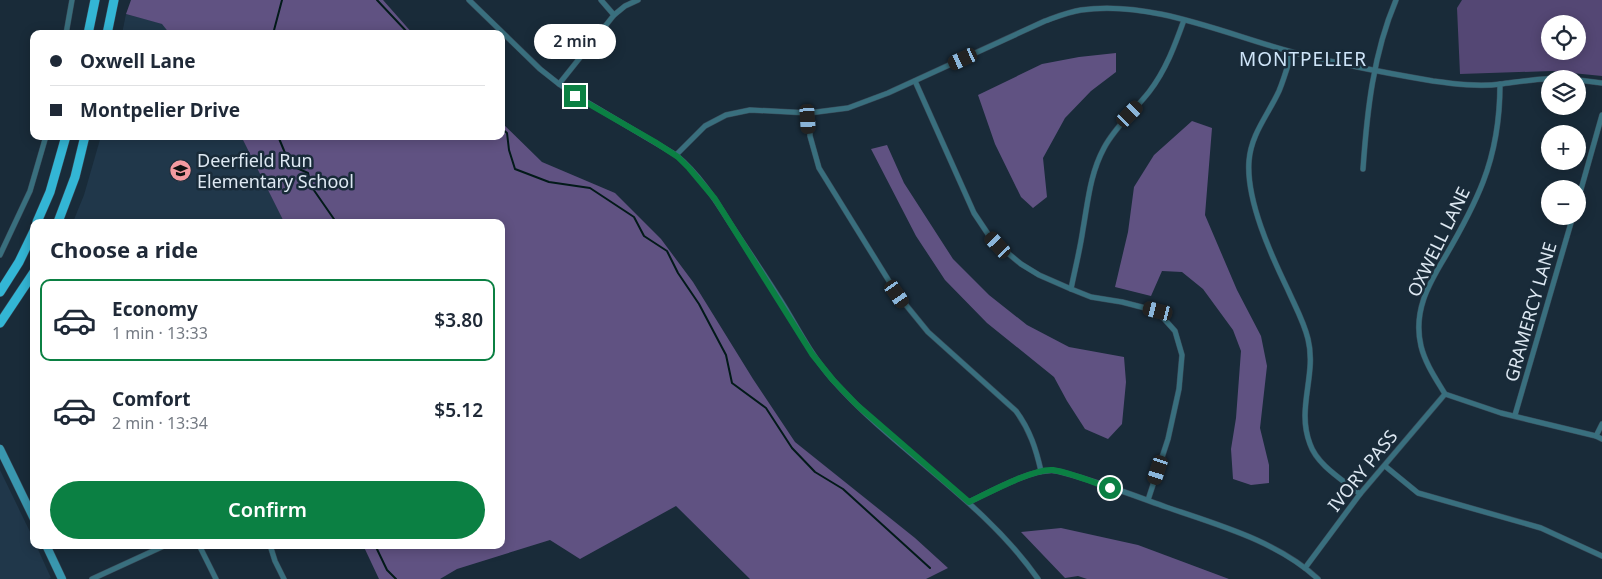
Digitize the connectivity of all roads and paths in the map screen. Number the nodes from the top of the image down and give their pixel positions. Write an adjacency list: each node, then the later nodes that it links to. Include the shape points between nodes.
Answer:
1 (72, 0): 10 (street)
2 (95, 0): 11 (main road)
3 (114, 0): 12 (main road)
4 (468, 0): 13 (street)
5 (601, 0): 8 (street)
6 (638, 0): 8 (street)
7 (1396, 0): 16 (street)
8 (614, 16): 21 (street)
9 (1184, 20): 15 (street); 18 (street, via 1116,9 1079,10 1044,21); 37 (street, via 1160,77 1110,138 1098,162)
10 (67, 30)
11 (89, 30)
12 (108, 30)
13 (499, 30)
14 (505, 36): 21 (street)
15 (1292, 52): 16 (street); 48 (street, via 1279,91 1254,137 1249,161 1251,189 1267,243 1302,319 1310,345 1312,358 1304,412 1310,445 1319,460)
16 (1375, 70): 22 (street, via 1457,84); 29 (street)
17 (1541, 78): 22 (street)
18 (915, 80): 23 (street, via 848,108); 37 (street, via 974,213 988,234 1021,264)
19 (1586, 81): 20 (street)
20 (1602, 83)
21 (559, 84): 28 (street)
22 (1500, 84): 40 (street, OXWELL LANE, via 1497,130 1484,182 1429,283 1418,322 1421,348)
23 (809, 113): 28 (street, via 750,110 726,115 704,126); 47 (street, via 810,136 819,168 897,294 928,332 1016,412 1026,425)
24 (1602, 115): 30 (street)
25 (45, 140): 35 (street, via 30,191)
26 (65, 140): 31 (main road)
27 (84, 140): 32 (main road, via 75,178)
28 (676, 155): 50 (street, via 715,199 812,354 833,380 857,405)
29 (1363, 169)
30 (1584, 180)
31 (38, 219)
32 (59, 219)
33 (1570, 225): 41 (street, GRAMERCY LANE)
34 (30, 239): 38 (main road)
35 (0, 256)
36 (30, 278): 39 (main road)
37 (1071, 289): 49 (street, via 1091,297 1158,311 1175,331 1182,355 1179,389 1168,439)
38 (0, 292)
39 (0, 323)
40 (1445, 394): 41 (street); 46 (street, IVORY PASS)
41 (1515, 415): 43 (street)
42 (1602, 424): 43 (street)
43 (1596, 436): 44 (street)
44 (1602, 439)
45 (0, 449): 51 (street)
46 (1385, 466): 48 (street, IVORY PASS); 56 (street, via 1418,493 1541,528)
47 (1041, 471): 49 (street, via 1064,473); 50 (street)
48 (1360, 494): 57 (street, IVORY PASS)
49 (1148, 500): 57 (street, via 1261,542)
50 (969, 502): 62 (street, via 1019,553)
51 (30, 511)
52 (48, 549): 58 (street)
53 (157, 549): 59 (street)
54 (201, 549): 60 (street)
55 (271, 549): 61 (street)
56 (1602, 556)
57 (1305, 568): 63 (street)
58 (62, 579)
59 (92, 579)
60 (216, 579)
61 (284, 579)
62 (1038, 579)
63 (1318, 579)

